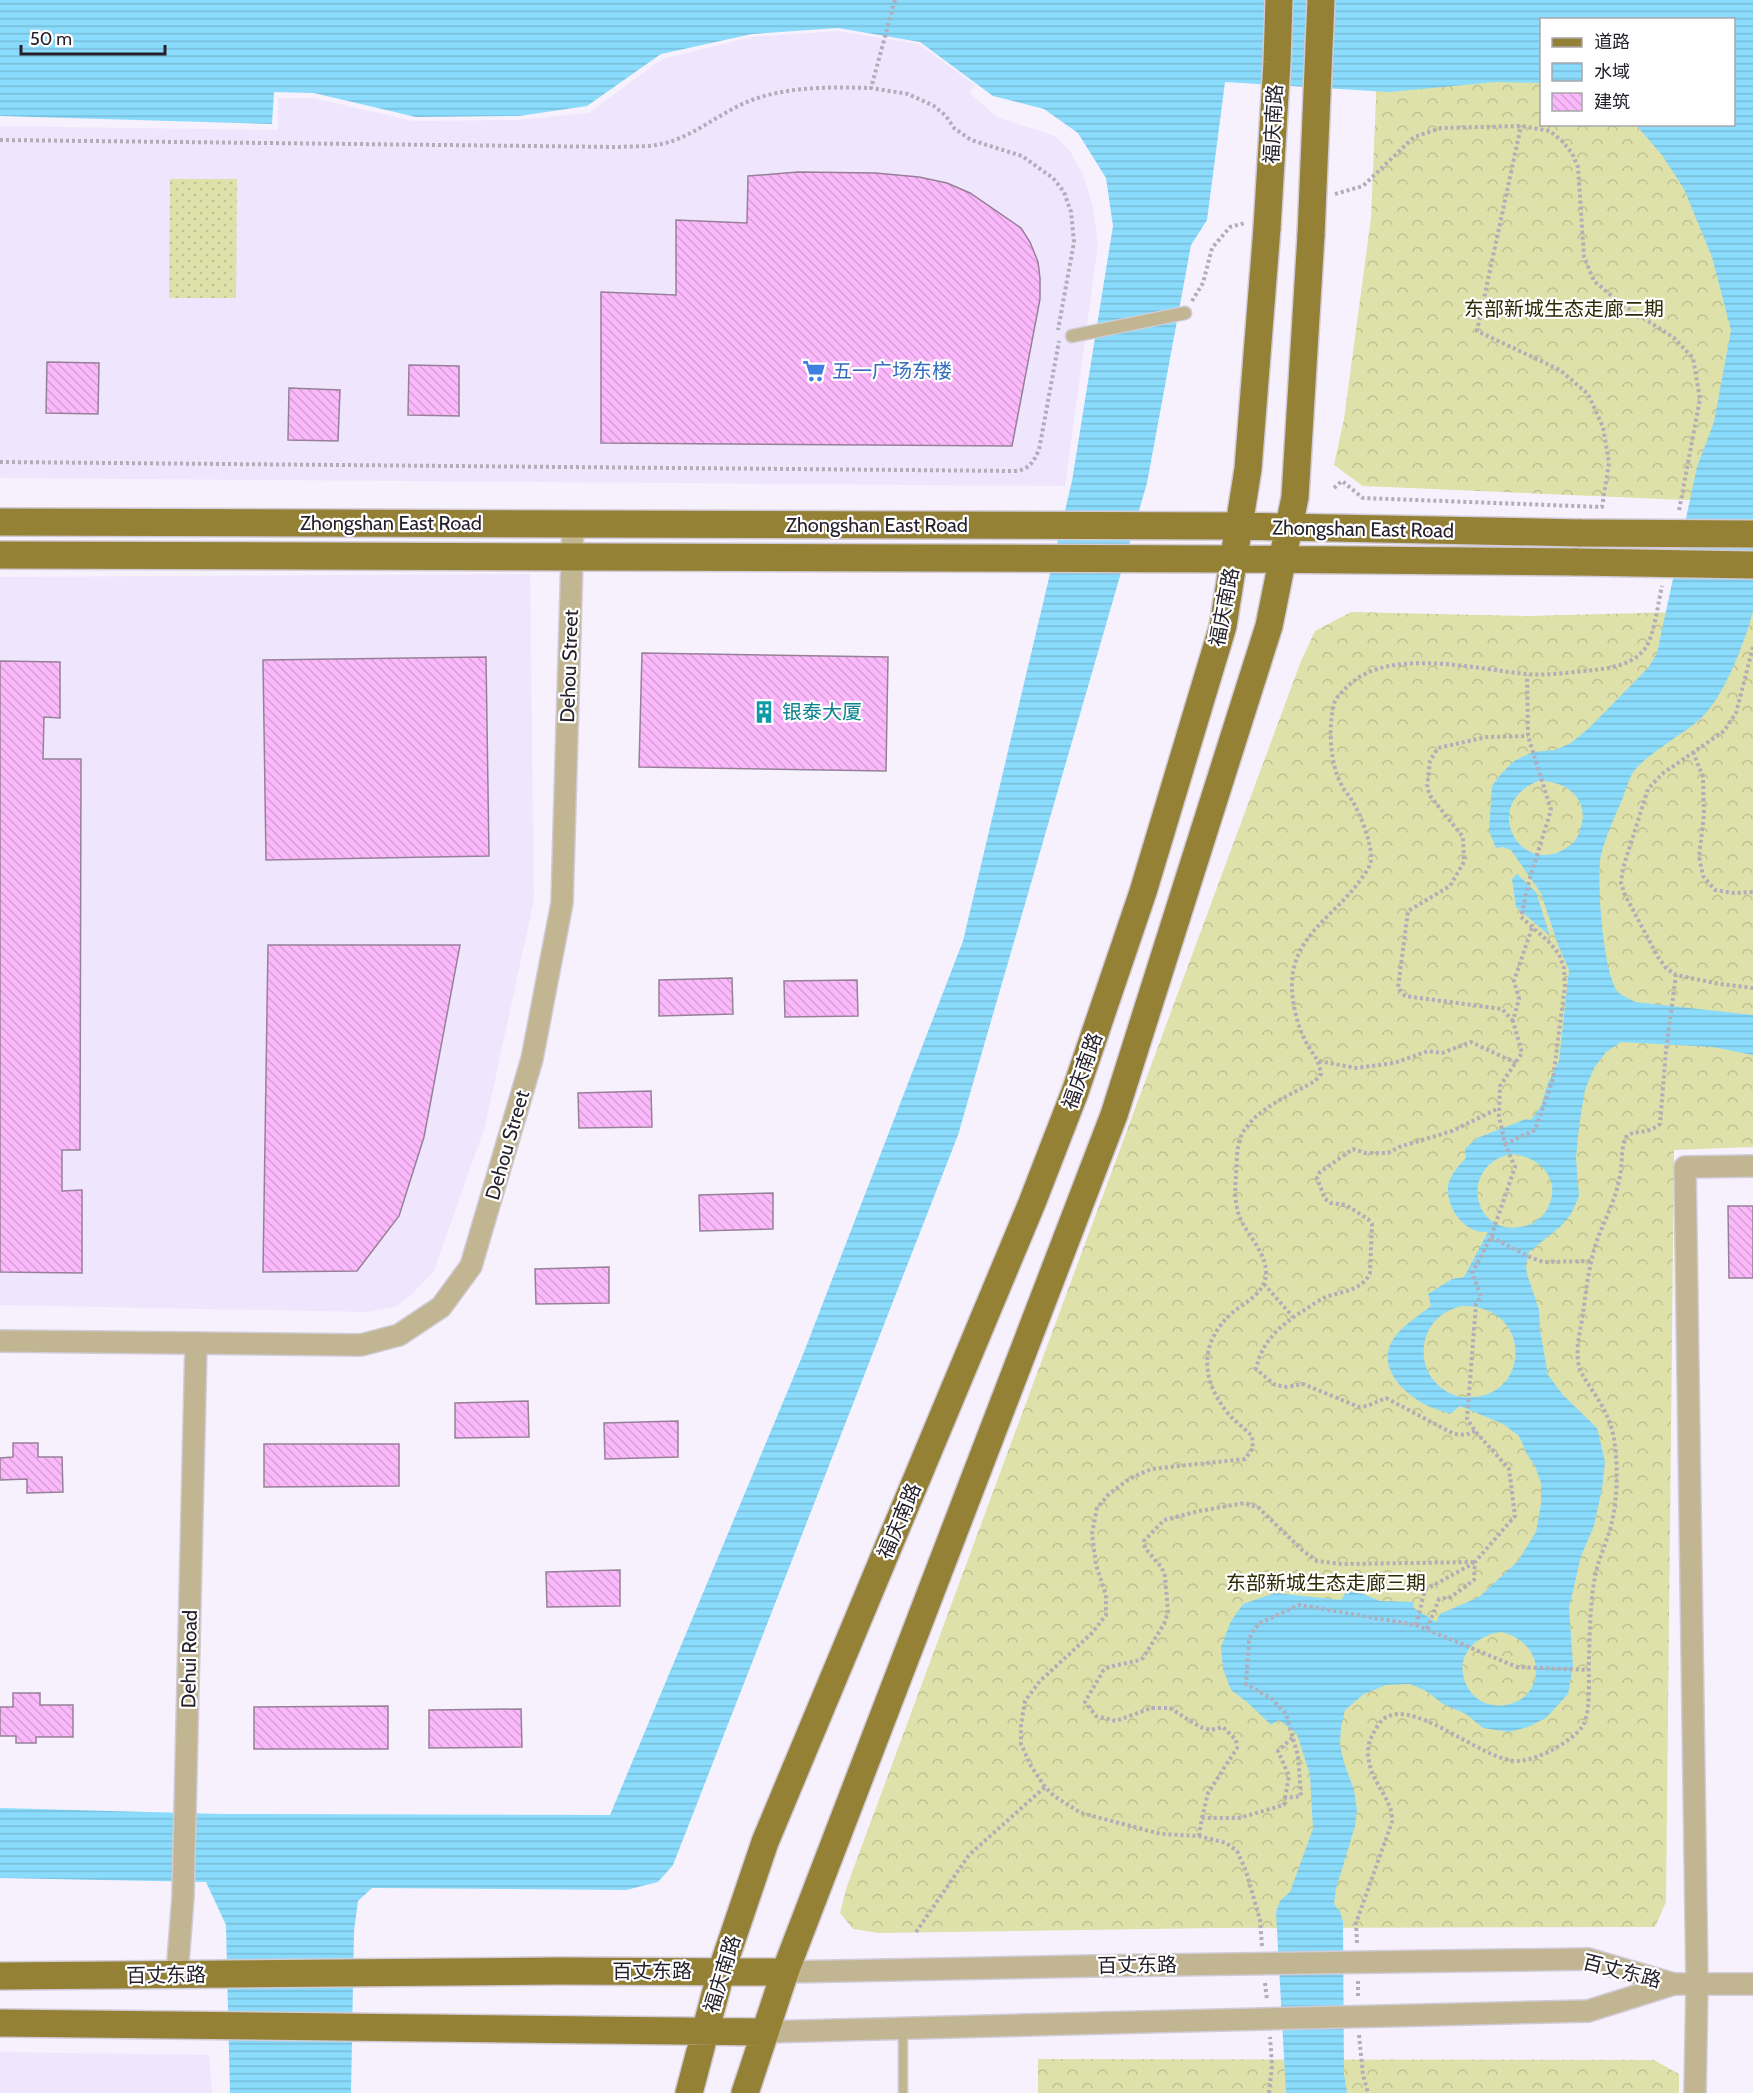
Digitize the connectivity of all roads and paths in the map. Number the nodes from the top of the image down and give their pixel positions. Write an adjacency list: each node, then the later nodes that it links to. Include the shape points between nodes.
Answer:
1 (895, 0): 4 (path)
2 (1279, 0): 8 (main road, 福庆南路, bridge, via 1277,62)
3 (1321, 0): 17 (main road, bridge, via 1296,487)
4 (871, 88): 6 (path, via 784,90 752,100 676,139 647,146); 11 (path, via 908,94 934,106 971,140 1022,156 1053,178 1064,192 1074,242 1039,450 1026,470)
5 (1521, 126): 7 (path, via 1441,128 1414,137 1363,186); 12 (path, via 1477,331 1560,370 1588,394 1602,427 1609,463 1602,507 1363,498 1342,481); 13 (path, via 1550,131 1572,153 1578,167 1584,257 1594,281 1674,338 1694,358 1700,399)
6 (0, 140)
7 (1330, 196)
8 (1260, 224): 9 (path, via 1230,227 1212,248 1203,283); 16 (main road, 福庆南路, via 1248,469)
9 (1185, 313): 10 (street)
10 (1072, 336)
11 (0, 462)
12 (1334, 488)
13 (1678, 517)
14 (0, 522): 15 (main road, Zhongshan East Road)
15 (573, 524): 16 (main road, Zhongshan East Road); 20 (street, Dehou Street)
16 (1239, 526): 17 (main road, Zhongshan East Road); 21 (main road, 福庆南路)
17 (1289, 527): 18 (main road, Zhongshan East Road, bridge); 22 (main road)
18 (1753, 534)
19 (0, 555): 20 (main road, Zhongshan East Road)
20 (572, 557): 21 (main road, Zhongshan East Road); 44 (street, Dehou Street, via 562,903 532,1059 471,1266 441,1307 399,1335 360,1345)
21 (1233, 559): 22 (main road, Zhongshan East Road); 58 (main road, 福庆南路, via 1223,626 1143,892 1075,1092 765,1842)
22 (1283, 560): 23 (main road, Zhongshan East Road, bridge); 59 (main road, via 1269,626 1114,1115)
23 (1753, 565)
24 (1663, 582): 26 (path, via 1646,647 1635,658 1612,668)
25 (1753, 647): 28 (path, via 1736,713 1724,731)
26 (1527, 675): 27 (path); 34 (path, via 1402,663 1351,682 1334,701 1330,730 1336,769 1363,821 1371,859 1350,894 1301,945 1292,968 1296,1017)
27 (1527, 736): 30 (path, via 1551,810 1521,917); 33 (path, via 1487,737 1438,748 1430,761 1427,788 1463,837 1464,862 1450,886 1408,911 1398,988 1405,996 1502,1009)
28 (1693, 752): 29 (path, via 1703,777 1699,856 1702,876 1715,890); 31 (path, via 1648,789 1621,882 1624,895 1658,957)
29 (1753, 892)
30 (1532, 928): 33 (path, via 1514,981 1519,999); 37 (path, via 1559,954 1564,968 1555,1067 1535,1130)
31 (1676, 975): 32 (path); 40 (path, via 1660,1124 1650,1131 1627,1135 1622,1144 1619,1181)
32 (1753, 988)
33 (1513, 1022): 35 (path, via 1522,1053)
34 (1319, 1061): 35 (path, via 1356,1068 1394,1063 1428,1051 1442,1053 1471,1042); 41 (path, via 1321,1074 1315,1081 1257,1116 1242,1135 1237,1152 1237,1213 1261,1252 1266,1272)
35 (1516, 1063): 36 (path, via 1500,1086)
36 (1499, 1108): 37 (path); 42 (path, via 1452,1131 1388,1153 1365,1154 1353,1149 1320,1172 1317,1178 1325,1199 1346,1205 1372,1224 1370,1273 1360,1286 1326,1297)
37 (1505, 1144): 39 (path, via 1515,1167)
38 (1753, 1166): 65 (street, via 1685,1167)
39 (1491, 1237): 40 (path, via 1543,1262); 45 (path, via 1472,1274 1481,1296 1476,1304 1467,1413)
40 (1592, 1261): 49 (path, via 1578,1362 1607,1415 1616,1464 1612,1522 1592,1596)
41 (1264, 1284): 42 (path); 51 (path, via 1214,1332 1207,1352 1209,1378 1217,1397 1252,1436 1253,1448 1245,1459 1151,1469 1109,1494 1097,1508 1092,1534 1096,1566 1106,1595 1106,1615 1025,1701 1021,1744)
42 (1293, 1317): 45 (path, via 1272,1333 1258,1360 1256,1369 1275,1385 1303,1384 1359,1407 1386,1398 1454,1434)
43 (0, 1341): 44 (street, Dehou Street)
44 (196, 1343): 60 (street, Dehui Road, via 183,1896)
45 (1475, 1431): 46 (path, via 1509,1469 1515,1516)
46 (1475, 1562): 47 (path, via 1425,1590); 48 (path, via 1474,1580 1451,1597 1439,1599); 53 (path, via 1317,1561 1259,1508 1245,1503 1164,1520 1144,1541 1165,1576 1168,1612 1164,1624 1143,1658 1103,1671 1085,1702 1096,1716 1116,1721 1151,1708 1170,1708 1200,1727 1223,1727 1236,1740 1237,1748 1208,1794)
47 (1416, 1625): 48 (path); 50 (path, via 1299,1605 1260,1623 1249,1641 1246,1684 1272,1699 1286,1714)
48 (1427, 1629): 49 (path, via 1517,1667)
49 (1588, 1670): 56 (path, via 1588,1706 1583,1725 1570,1740 1521,1761 1487,1752 1408,1714 1393,1714 1381,1722 1368,1750 1375,1782 1390,1809 1392,1822 1356,1923)
50 (1292, 1735): 52 (path, via 1278,1751 1289,1776); 52 (path, via 1298,1755 1301,1796)
51 (1045, 1787): 54 (path, via 1081,1813 1161,1834); 55 (path, via 969,1855)
52 (1285, 1798): 53 (path, via 1284,1805 1239,1818)
53 (1202, 1818): 54 (path)
54 (1199, 1836): 57 (path, via 1226,1843 1237,1851 1260,1920)
55 (916, 1932)
56 (1357, 1945)
57 (1263, 1954)
58 (722, 1972): 59 (main road, 百丈东路); 60 (main road, 百丈东路); 72 (main road, 福庆南路)
59 (784, 1972): 64 (street, 百丈东路, bridge, via 1588,1959); 73 (main road)
60 (177, 1974): 61 (main road, 百丈东路)
61 (0, 1976)
62 (1265, 1976): 68 (path)
63 (1358, 1978): 67 (path)
64 (1674, 1984): 65 (street); 70 (street, 百丈东路, bridge, via 1588,2011)
65 (1697, 1984): 66 (street); 80 (street)
66 (1753, 1984)
67 (1358, 2001)
68 (1268, 2009)
69 (0, 2023): 72 (main road, 百丈东路)
70 (903, 2029): 73 (street, 百丈东路); 77 (lane)
71 (1269, 2031): 78 (path)
72 (705, 2032): 73 (main road, 百丈东路); 75 (main road, 福庆南路)
73 (764, 2032): 76 (main road)
74 (1359, 2034): 79 (path)
75 (688, 2093)
76 (745, 2093)
77 (903, 2093)
78 (1269, 2093)
79 (1368, 2093)
80 (1695, 2093)

